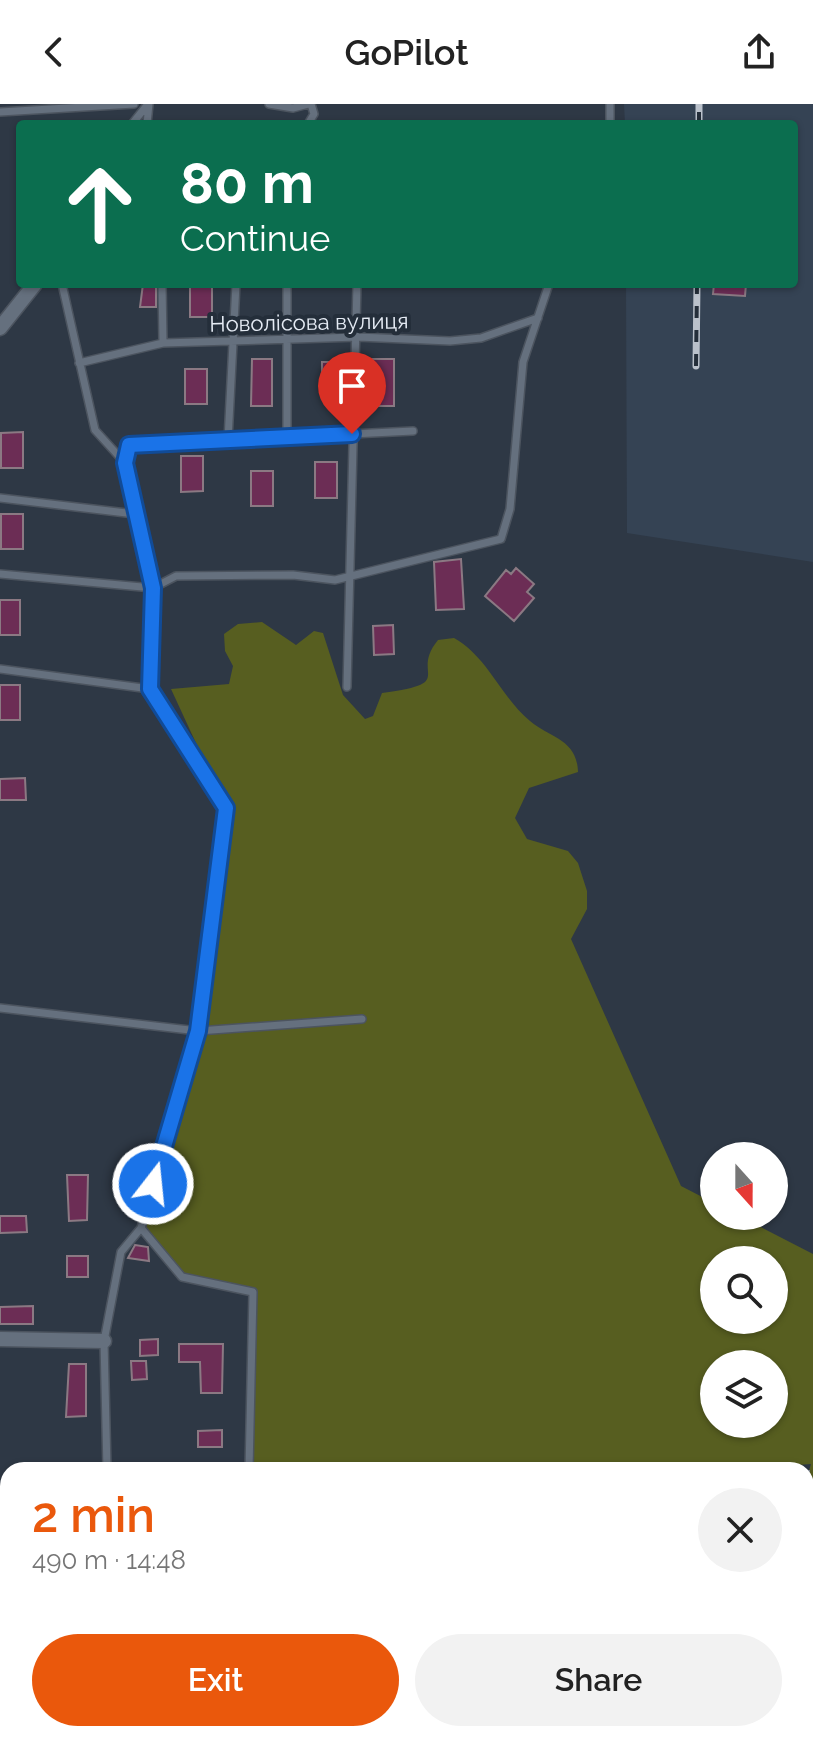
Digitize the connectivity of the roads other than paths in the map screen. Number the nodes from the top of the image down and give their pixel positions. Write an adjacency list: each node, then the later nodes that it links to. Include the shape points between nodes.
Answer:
1 (134, 104): 5 (lane)
2 (148, 104): 7 (lane)
3 (269, 104): 4 (lane)
4 (310, 104): 6 (lane)
5 (0, 112)
6 (314, 114): 8 (lane); 9 (lane)
7 (135, 120)
8 (310, 120)
9 (316, 120)
10 (32, 288): 18 (street)
11 (63, 288): 23 (lane)
12 (162, 288): 22 (lane)
13 (236, 288): 21 (lane)
14 (287, 288): 20 (lane)
15 (357, 288): 19 (lane)
16 (548, 288): 17 (lane)
17 (538, 318): 19 (lane, Новолісова вулиця, via 481,338); 32 (lane, via 523,362 510,509 501,539 335,580 176,576)
18 (0, 328)
19 (358, 337): 20 (lane, Новолісова вулиця); 25 (lane)
20 (288, 339): 21 (lane, Новолісова вулиця); 26 (lane)
21 (235, 340): 22 (lane, Новолісова вулиця); 27 (lane)
22 (163, 343): 23 (lane, Новолісова вулиця)
23 (79, 363): 28 (lane, via 95,430)
24 (413, 431): 25 (lane)
25 (352, 434): 26 (lane); 34 (lane)
26 (287, 437): 27 (lane)
27 (228, 440): 28 (lane, via 129,445)
28 (125, 463): 30 (lane)
29 (0, 498): 30 (lane)
30 (135, 514): 32 (lane)
31 (0, 574): 32 (lane)
32 (153, 588): 35 (lane)
33 (0, 669): 35 (lane)
34 (347, 687)
35 (150, 689): 38 (lane, via 226,808)
36 (0, 1008): 38 (lane)
37 (362, 1019): 38 (lane)
38 (198, 1031): 39 (lane)
39 (141, 1228): 41 (lane, via 121,1252); 43 (lane, via 182,1277 253,1292)
40 (0, 1339): 41 (street)
41 (104, 1341): 42 (lane)
42 (107, 1462)
43 (249, 1462)

